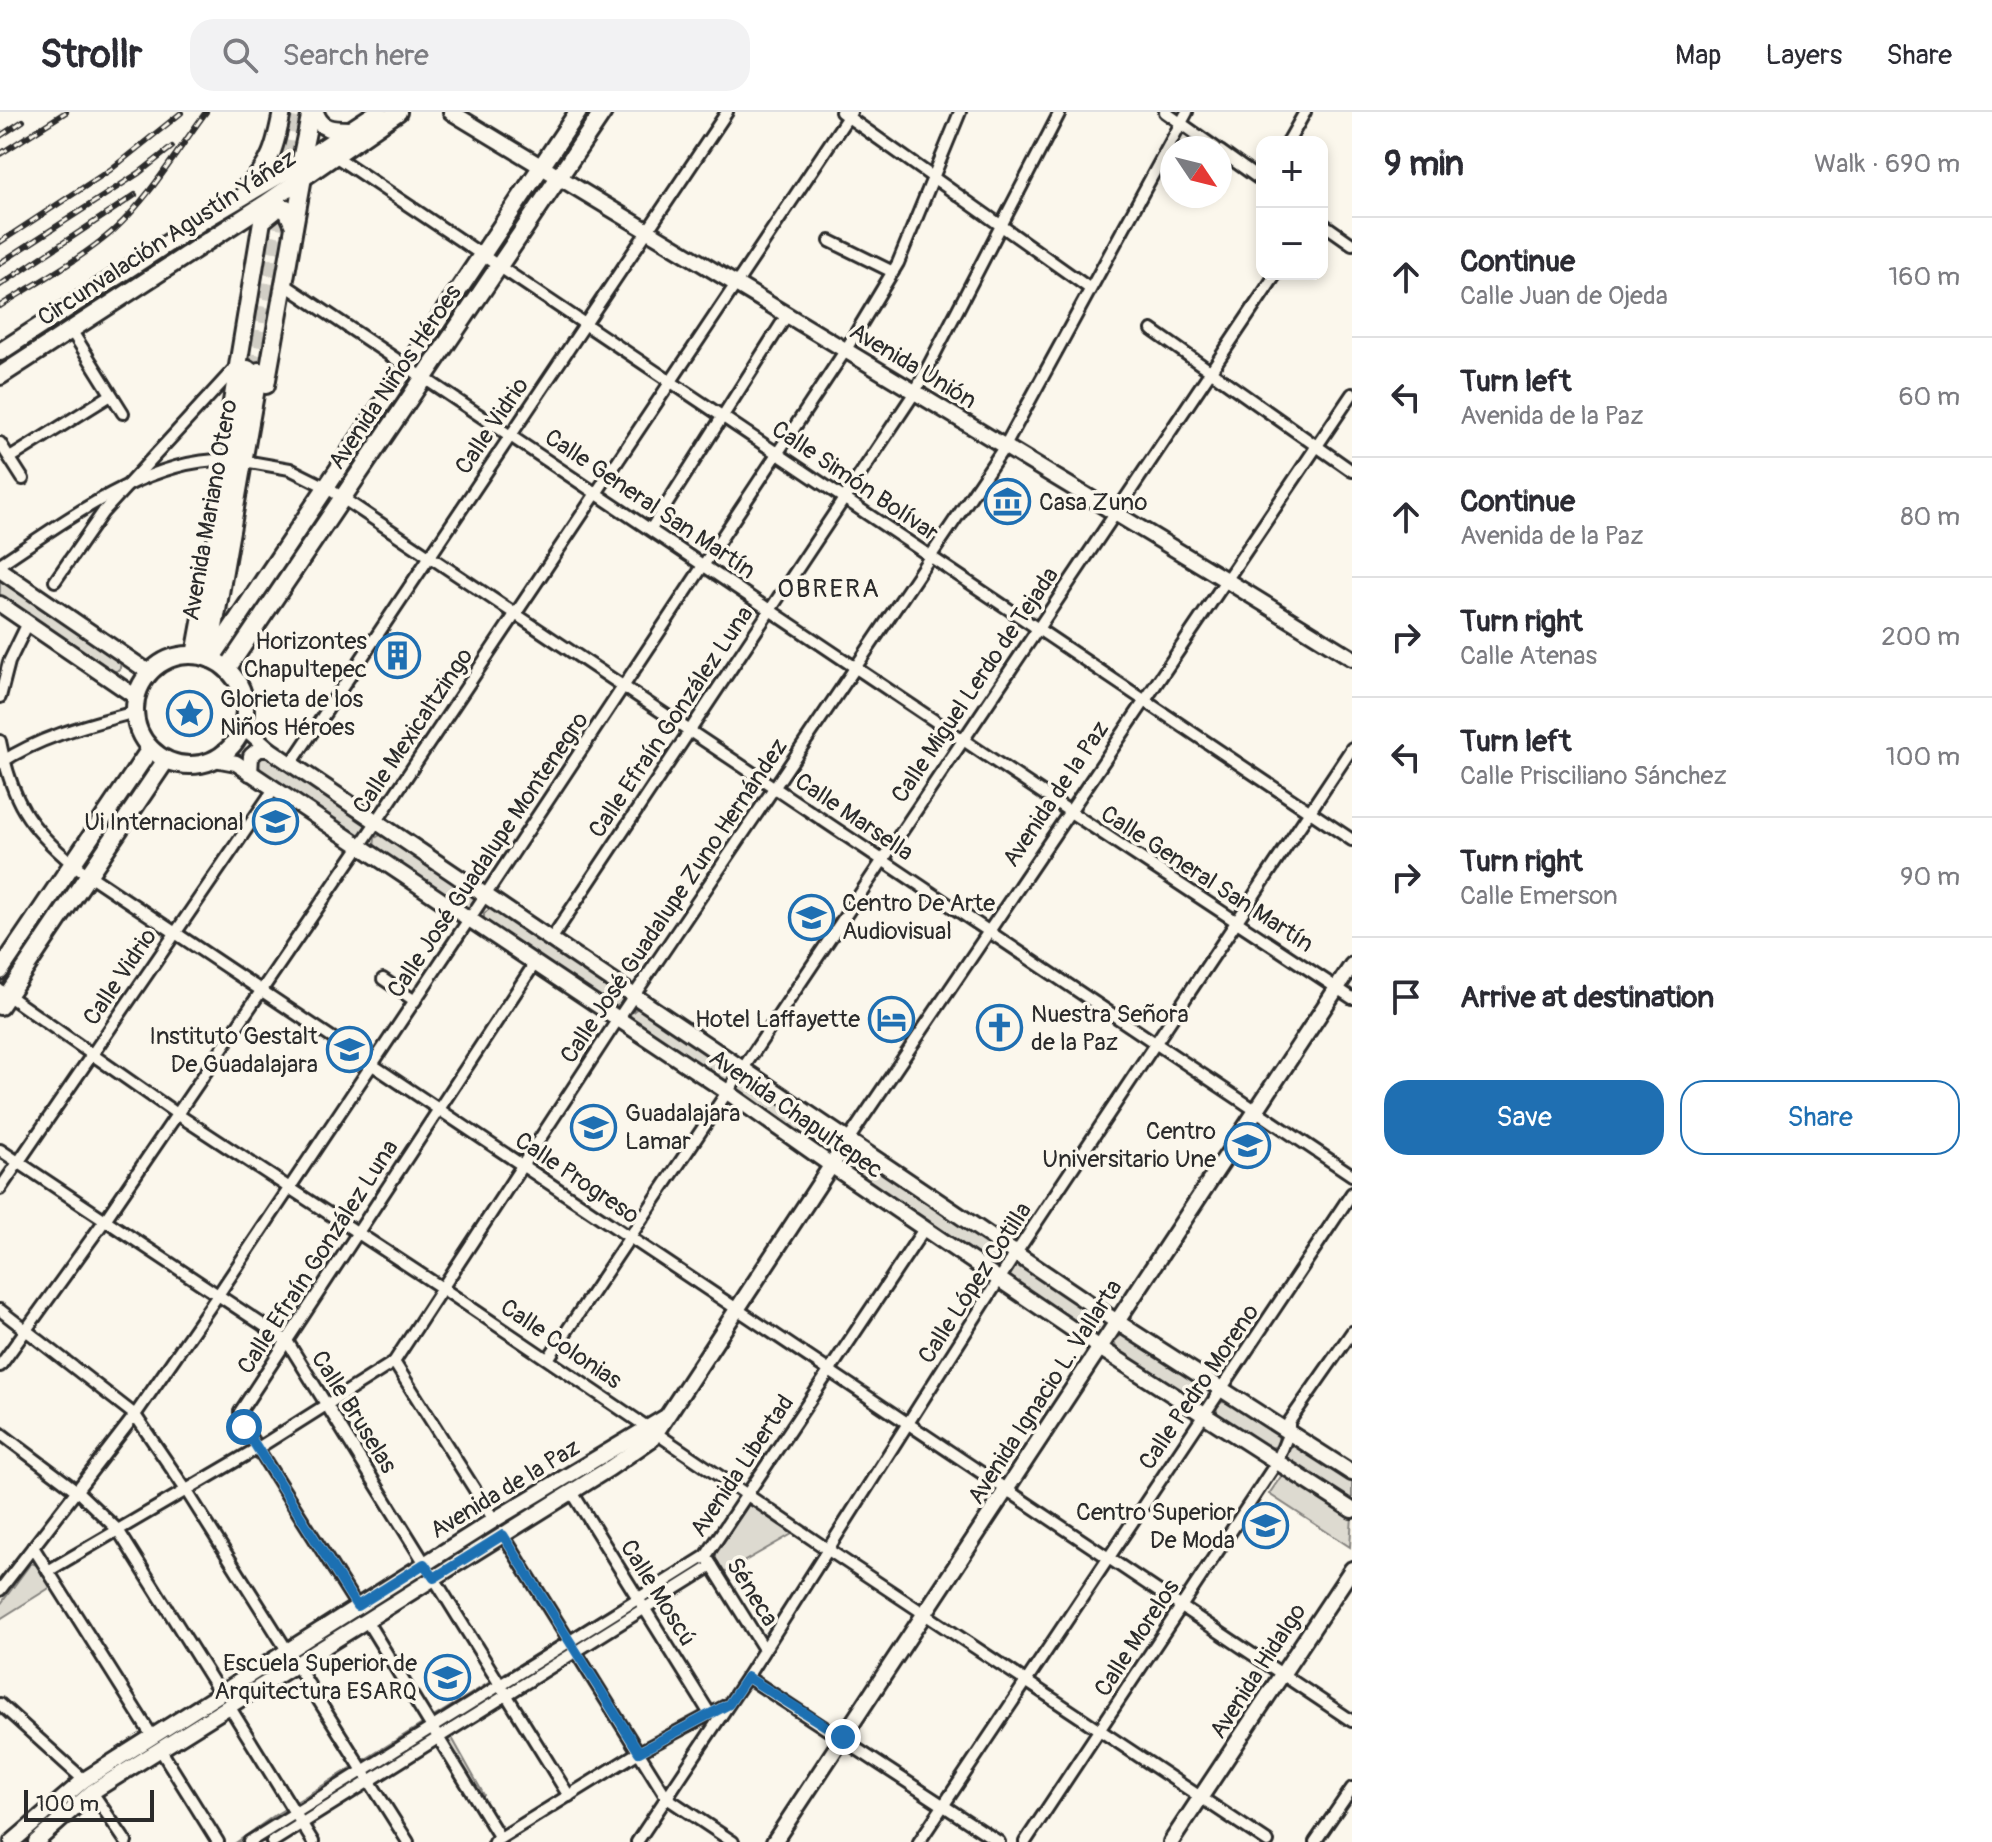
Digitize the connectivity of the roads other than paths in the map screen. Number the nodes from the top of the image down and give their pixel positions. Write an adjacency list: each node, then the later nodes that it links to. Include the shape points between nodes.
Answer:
1 (282, 112): 26 (main road, via 265,169)
2 (378, 112): 16 (main road, Circunvalación Agustín Yáñez)
3 (398, 112): 19 (main road, Circunvalación Agustín Yáñez)
4 (451, 112): 21 (street, Avenida Unión)
5 (578, 112): 21 (main road, Avenida Niños Héroes)
6 (603, 112): 23 (main road, Avenida Niños Héroes)
7 (727, 112): 30 (street, Calle Vidrio)
8 (960, 112): 24 (street, Calle José Guadalupe Montenegro)
9 (1060, 112): 28 (street, Calle Efraín González Luna)
10 (1165, 112): 15 (street)
11 (1187, 112): 15 (street, Calle José Guadalupe Zuno Hernández)
12 (1305, 112): 18 (street)
13 (316, 114): 16 (main road, via 331,130); 22 (main road)
14 (847, 114): 24 (street); 40 (street, Calle Mexicaltzingo)
15 (1180, 122): 17 (street); 41 (street, Calle José Guadalupe Zuno Hernández)
16 (351, 130): 22 (main road, Circunvalación Agustín Yáñez)
17 (1199, 136)
18 (1291, 136)
19 (335, 156): 22 (main road, Circunvalación Agustín Yáñez); 35 (street, Calle Simón Bolívar)
20 (1232, 160): 25 (street)
21 (541, 166): 23 (street, Avenida Unión); 35 (main road, Avenida Niños Héroes)
22 (303, 169): 26 (main road, Circunvalación Agustín Yáñez); 27 (main road); 34 (main road, Circunvalación Agustín Yáñez, via 251,213)
23 (559, 177): 30 (street, Avenida Unión); 36 (main road, Avenida Niños Héroes)
24 (933, 177): 28 (street); 37 (street, Calle José Guadalupe Montenegro)
25 (1256, 177)
26 (205, 219): 46 (main road, Circunvalación Agustín Yáñez)
27 (294, 226): 31 (main road, via 282,208 264,218); 39 (main road)
28 (1002, 226): 41 (street); 56 (street, Calle Efraín González Luna)
29 (1328, 227): 33 (street)
30 (648, 231): 40 (street, Avenida Unión); 43 (street, Calle Vidrio)
31 (259, 238): 34 (main road, via 254,232 234,231); 51 (main road)
32 (830, 241): 37 (street)
33 (1352, 244)
34 (199, 246): 44 (main road, Circunvalación Agustín Yáñez)
35 (482, 255): 36 (street, Calle Simón Bolívar); 50 (main road, Avenida Niños Héroes)
36 (499, 266): 43 (street, Calle Simón Bolívar); 54 (main road, Avenida Niños Héroes)
37 (893, 272): 47 (street, Calle José Guadalupe Montenegro)
38 (1272, 280): 52 (street, Calle Miguel Lerdo de Tejada)
39 (284, 284): 50 (street, Calle General San Martín); 65 (main road, via 260,414)
40 (736, 284): 42 (street, Avenida Unión); 55 (street, Calle Mexicaltzingo)
41 (1089, 288): 63 (street, Calle José Guadalupe Zuno Hernández)
42 (787, 315): 47 (street, Avenida Unión); 60 (street)
43 (585, 324): 55 (street, Calle Simón Bolívar); 61 (street, Calle Vidrio)
44 (71, 330): 49 (main road, Circunvalación Agustín Yáñez); 58 (street)
45 (1152, 330): 52 (street)
46 (26, 335): 48 (main road, Circunvalación Agustín Yáñez); 49 (main road)
47 (845, 351): 56 (street, Avenida Unión); 66 (street, Calle José Guadalupe Montenegro)
48 (0, 352)
49 (37, 352): 53 (main road, Circunvalación Agustín Yáñez)
50 (407, 366): 54 (street, Calle General San Martín); 71 (main road, Avenida Niños Héroes)
51 (248, 368): 65 (main road, via 230,410); 70 (street)
52 (1210, 371): 64 (street); 75 (street, Calle Miguel Lerdo de Tejada)
53 (0, 376)
54 (424, 378): 61 (street, Calle General San Martín); 73 (main road, Avenida Niños Héroes)
55 (671, 381): 60 (street, Calle Simón Bolívar); 72 (street, Calle Mexicaltzingo)
56 (915, 392): 63 (street, Avenida Unión); 74 (street, Calle Efraín González Luna)
57 (1352, 394): 64 (street, Avenida de la Paz)
58 (111, 395): 59 (street); 67 (street)
59 (123, 413)
60 (723, 416): 66 (street, Calle Simón Bolívar); 76 (street)
61 (510, 435): 72 (street, Calle General San Martín); 78 (street, Calle Vidrio)
62 (0, 443): 67 (street)
63 (1005, 446): 75 (street, Avenida Unión); 77 (street, Calle José Guadalupe Zuno Hernández)
64 (1316, 446): 68 (street); 81 (street, Avenida de la Paz)
65 (239, 452): 70 (street, Calle Marsella); 71 (street, Calle Marsella); 89 (main road, Avenida Mariano Otero)
66 (778, 453): 74 (street, Calle Simón Bolívar); 79 (street, Calle José Guadalupe Montenegro)
67 (10, 458): 69 (street)
68 (1352, 471)
69 (23, 479)
70 (129, 484): 80 (street); 82 (street, Calle Marsella)
71 (326, 487): 73 (street, Calle Marsella); 89 (main road, Avenida Niños Héroes)
72 (597, 493): 76 (street, Calle General San Martín); 85 (street, Calle Mexicaltzingo)
73 (343, 498): 78 (street, Calle Marsella); 92 (main road, Avenida Niños Héroes)
74 (844, 498): 77 (street, Calle Simón Bolívar); 84 (street, Calle Efraín González Luna)
75 (1115, 513): 81 (street, Avenida Unión); 87 (street, Calle Miguel Lerdo de Tejada)
76 (651, 529): 79 (street, Calle General San Martín)
77 (931, 555): 87 (street, Calle Simón Bolívar); 91 (street, Calle José Guadalupe Zuno Hernández)
78 (430, 556): 85 (street, Calle Marsella); 109 (street, Calle Vidrio)
79 (704, 565): 84 (street, Calle General San Martín); 95 (street, Calle José Guadalupe Montenegro)
80 (0, 567): 88 (street)
81 (1226, 580): 90 (street, Avenida Unión); 97 (street, Avenida de la Paz)
82 (55, 581)
83 (0, 604): 86 (street)
84 (771, 609): 91 (street, Calle General San Martín); 100 (street, Calle Efraín González Luna)
85 (516, 614): 95 (street, Calle Marsella); 115 (street, Calle Mexicaltzingo)
86 (28, 623): 94 (street); 96 (street)
87 (1038, 628): 97 (street, Calle Simón Bolívar); 101 (street, Calle Miguel Lerdo de Tejada)
88 (122, 654): 93 (street); 94 (street, via 122,670)
89 (205, 657): 92 (main road); 93 (main road, via 172,658)
90 (1352, 658)
91 (856, 666): 101 (street, Calle General San Martín); 111 (street, Calle José Guadalupe Zuno Hernández)
92 (227, 669): 99 (main road, via 243,695)
93 (150, 673): 98 (main road)
94 (107, 676): 98 (street)
95 (623, 687): 100 (street, Calle Marsella); 121 (street, Calle José Guadalupe Montenegro)
96 (0, 697)
97 (1145, 701): 113 (street, Avenida de la Paz); 114 (street, Calle Simón Bolívar)
98 (135, 705): 104 (main road, via 137,726); 108 (street, via 34,743)
99 (243, 726): 105 (street, Avenida Chapultepec); 106 (main road, via 232,746)
100 (690, 731): 111 (street, Calle Marsella); 126 (street, Calle Efraín González Luna)
101 (963, 739): 113 (street, Calle General San Martín); 118 (street, Calle Miguel Lerdo de Tejada)
102 (0, 741): 108 (street, Calle Progreso)
103 (1352, 748): 114 (street, Calle López Cotilla)
104 (150, 749): 107 (main road); 119 (main road)
105 (269, 749): 109 (street, Avenida Chapultepec); 110 (street, via 251,756)
106 (215, 759): 107 (main road, via 191,765); 110 (street, Avenida Chapultepec, via 236,763)
107 (166, 760): 120 (main road)
108 (2, 761): 119 (street, Calle Progreso, via 28,820)
109 (291, 764): 115 (street, Avenida Chapultepec)
110 (250, 773): 112 (street, Avenida Chapultepec)
111 (774, 788): 118 (street, Calle Marsella); 133 (street, Calle José Guadalupe Zuno Hernández)
112 (274, 789): 117 (street, Avenida Chapultepec); 125 (street, Calle Vidrio)
113 (1070, 812): 123 (street, Calle General San Martín); 124 (street, Avenida de la Paz)
114 (1309, 812): 116 (street, Calle Simón Bolívar); 123 (street, Calle López Cotilla)
115 (377, 821): 117 (street, Calle Mexicaltzingo); 121 (street, Avenida Chapultepec)
116 (1352, 840)
117 (359, 846): 122 (street, Avenida Chapultepec); 132 (street, Calle Mexicaltzingo)
118 (882, 859): 124 (street, Calle Marsella); 141 (street, Calle Miguel Lerdo de Tejada)
119 (74, 865): 120 (street, Calle Progreso); 129 (main road)
120 (90, 876): 125 (street, Calle Progreso); 134 (main road)
121 (486, 894): 122 (street, Calle José Guadalupe Montenegro); 126 (street, Avenida Chapultepec)
122 (469, 919): 127 (street, Avenida Chapultepec); 136 (street, Calle José Guadalupe Montenegro)
123 (1236, 922): 131 (street, Calle General San Martín); 138 (street, Calle López Cotilla)
124 (990, 931): 138 (street, Calle Marsella); 146 (street, Avenida de la Paz)
125 (175, 933): 132 (street, Calle Progreso); 139 (street, Calle Vidrio)
126 (552, 938): 133 (street, Avenida Chapultepec)
127 (535, 963): 137 (street, Avenida Chapultepec); 143 (street, Calle Efraín González Luna)
128 (1352, 965): 131 (street, Avenida Ignacio L. Vallarta)
129 (0, 971)
130 (383, 979): 136 (street)
131 (1337, 988): 135 (street, Calle General San Martín); 144 (street, Avenida Ignacio L. Vallarta)
132 (259, 990): 140 (street, Calle Progreso); 145 (street, Calle Mexicaltzingo)
133 (634, 995): 137 (street, Calle José Guadalupe Zuno Hernández); 141 (street, Avenida Chapultepec)
134 (2, 997): 139 (street, Calle Colonias)
135 (1352, 998)
136 (415, 1001): 140 (street, Calle José Guadalupe Montenegro)
137 (618, 1019): 142 (street, Avenida Chapultepec); 149 (street, Calle José Guadalupe Zuno Hernández)
138 (1156, 1043): 144 (street, Calle Marsella); 159 (street, Calle López Cotilla)
139 (91, 1056): 145 (street, Calle Colonias); 148 (street, Calle Vidrio)
140 (372, 1065): 143 (street, Calle Progreso); 152 (street, Calle José Guadalupe Montenegro)
141 (742, 1068): 142 (street, Calle Miguel Lerdo de Tejada); 146 (street, Avenida Chapultepec)
142 (726, 1091): 150 (street, Avenida Chapultepec); 158 (street, Calle Miguel Lerdo de Tejada)
143 (438, 1110): 149 (street, Calle Progreso); 157 (street, Calle Efraín González Luna)
144 (1256, 1111): 151 (street, Calle Marsella); 165 (street, Avenida Ignacio L. Vallarta)
145 (175, 1113): 152 (street, Calle Colonias); 155 (street, Calle Mexicaltzingo)
146 (848, 1140): 150 (street, Avenida de la Paz); 159 (street, Avenida Chapultepec)
147 (0, 1150): 148 (street, Calle Bruselas)
148 (18, 1162): 153 (street, Calle Vidrio); 155 (street, Calle Bruselas)
149 (522, 1165): 158 (street, Calle Progreso); 161 (street, Calle José Guadalupe Zuno Hernández)
150 (831, 1165): 156 (street, Avenida Chapultepec); 163 (street, Avenida de la Paz)
151 (1352, 1175)
152 (289, 1188): 157 (street, Calle Colonias); 162 (street, Calle José Guadalupe Montenegro)
153 (0, 1189)
154 (1352, 1193): 174 (street, Calle Pedro Moreno)
155 (105, 1220): 162 (street, Calle Bruselas); 166 (street, Calle Mexicaltzingo)
156 (924, 1229): 160 (street, Avenida Chapultepec); 173 (street, Avenida Libertad)
157 (357, 1233): 161 (street, Calle Colonias); 168 (street, Calle Efraín González Luna)
158 (629, 1237): 163 (street, Calle Progreso); 170 (street, Calle Miguel Lerdo de Tejada)
159 (1016, 1253): 160 (street, Calle López Cotilla); 165 (street, Avenida Chapultepec)
160 (1000, 1280): 169 (street, Avenida Chapultepec); 178 (street, Calle López Cotilla)
161 (442, 1288): 170 (street, Calle Colonias); 171 (street, Calle José Guadalupe Zuno Hernández)
162 (218, 1295): 168 (street, Calle Bruselas); 176 (street, Calle José Guadalupe Montenegro)
163 (736, 1309): 173 (street, Calle Progreso); 179 (street, Avenida de la Paz)
164 (0, 1310): 166 (street)
165 (1117, 1322): 169 (street, Avenida Ignacio L. Vallarta); 174 (street, Avenida Chapultepec)
166 (26, 1330): 172 (street, Calle Mexicaltzingo); 176 (street)
167 (1352, 1332): 180 (street, Calle Morelos, via 1289,1422)
168 (287, 1341): 175 (street, Calle Bruselas); 182 (street, Calle Efraín González Luna, via 240,1412)
169 (1100, 1348): 177 (street, Avenida Chapultepec); 186 (street, Avenida Ignacio L. Vallarta)
170 (548, 1359): 179 (street, Calle Colonias)
171 (394, 1362): 175 (street, Calle José Guadalupe Zuno Hernández); 191 (street)
172 (0, 1366)
173 (829, 1371): 178 (street, Calle Progreso); 189 (street, Avenida Libertad)
174 (1221, 1390): 177 (street, Calle Pedro Moreno); 180 (street, Avenida Chapultepec)
175 (326, 1405): 182 (street, Calle José Guadalupe Zuno Hernández); 198 (street, Calle Bruselas)
176 (135, 1415): 185 (street); 187 (street, Calle José Guadalupe Montenegro)
177 (1204, 1415): 183 (street, Avenida Chapultepec); 196 (street, Calle Pedro Moreno)
178 (908, 1424): 186 (street, Calle Progreso); 195 (street, Calle López Cotilla)
179 (657, 1426): 188 (street, Avenida de la Paz, via 610,1468); 189 (street, Calle Colonias); 191 (street, Avenida de la Paz)
180 (1289, 1432): 183 (street, Calle Morelos); 184 (street, Avenida Chapultepec)
181 (0, 1433): 187 (street)
182 (258, 1448): 185 (street, Calle José Guadalupe Zuno Hernández); 204 (street)
183 (1277, 1462): 190 (street, Avenida Chapultepec); 205 (street, Calle Morelos)
184 (1352, 1473)
185 (186, 1490): 192 (street, Calle José Guadalupe Zuno Hernández); 210 (street)
186 (1007, 1490): 196 (street, Calle Progreso); 206 (street, Avenida Ignacio L. Vallarta)
187 (77, 1491): 192 (street); 194 (street, Calle José Guadalupe Montenegro)
188 (572, 1492): 193 (street, Avenida de la Paz); 203 (street, Calle Moscú)
189 (748, 1494): 195 (street, Calle Colonias); 197 (street, Avenida Libertad)
190 (1352, 1510)
191 (494, 1520): 198 (street, Avenida de la Paz)
192 (118, 1530): 200 (street, Calle José Guadalupe Zuno Hernández); 216 (street)
193 (503, 1535): 201 (street, Avenida de la Paz); 208 (street)
194 (33, 1547): 200 (street); 202 (street, Calle José Guadalupe Montenegro)
195 (827, 1549): 206 (street, Calle Colonias); 209 (street, Calle López Cotilla)
196 (1109, 1558): 205 (street, Calle Progreso); 214 (street, Calle Pedro Moreno)
197 (709, 1561): 203 (street, Avenida Libertad); 209 (street, Séneca)
198 (424, 1564): 201 (street, Calle Bruselas); 204 (street, Avenida de la Paz)
199 (1352, 1569): 212 (street, Avenida Hidalgo)
200 (48, 1571): 227 (street)
201 (434, 1578): 207 (street, Avenida de la Paz); 215 (street, Calle Bruselas)
202 (0, 1590)
203 (641, 1604): 208 (street, Avenida Libertad); 221 (street, Calle Moscú)
204 (357, 1606): 210 (street, Avenida de la Paz)
205 (1182, 1606): 212 (street, Calle Progreso); 224 (street, Calle Morelos)
206 (925, 1613): 214 (street, Calle Colonias); 226 (street, Avenida Ignacio L. Vallarta)
207 (366, 1620): 211 (street, Avenida de la Paz); 223 (street)
208 (572, 1647): 215 (street, Avenida Libertad); 217 (street, Avenida Libertad); 228 (street)
209 (764, 1649): 213 (street, Calle López Cotilla)
210 (287, 1650): 211 (street); 216 (street, Avenida de la Paz)
211 (296, 1664): 220 (street, Avenida de la Paz); 229 (street)
212 (1283, 1674): 222 (street, Calle Progreso); 235 (street, Avenida Hidalgo)
213 (747, 1677): 219 (street, Calle López Cotilla); 226 (street)
214 (1026, 1681): 224 (street, Calle Colonias); 236 (street, Calle Pedro Moreno)
215 (500, 1685): 217 (street, Calle Bruselas); 223 (street, Avenida Libertad)
216 (220, 1693): 227 (street, Avenida de la Paz)
217 (506, 1695): 225 (street, Avenida Libertad); 233 (street, Calle Bruselas)
218 (0, 1704): 231 (street)
219 (729, 1704): 221 (street); 234 (street, Calle López Cotilla)
220 (229, 1706): 227 (street, Avenida de la Paz); 237 (street)
221 (710, 1714): 228 (street)
222 (1352, 1721)
223 (432, 1727): 225 (street); 229 (street, Avenida Libertad)
224 (1100, 1730): 235 (street, Calle Colonias); 253 (street, Calle Morelos)
225 (439, 1737): 230 (street, Avenida Libertad); 239 (street)
226 (843, 1737): 236 (street); 250 (street, Avenida Ignacio L. Vallarta)
227 (156, 1743): 231 (street, Avenida de la Paz); 243 (street)
228 (639, 1752): 233 (street); 234 (street)
229 (363, 1771): 230 (street); 237 (street, Avenida Libertad)
230 (370, 1781): 238 (street, Avenida Libertad); 247 (street)
231 (88, 1786): 240 (street, Avenida de la Paz); 241 (street, Avenida de la Paz); 242 (street)
232 (1352, 1788): 256 (street)
233 (569, 1796): 239 (street)
234 (667, 1798): 248 (street, Calle López Cotilla); 249 (street)
235 (1201, 1798): 254 (street, Avenida Hidalgo); 255 (street, Calle Colonias)
236 (943, 1805): 251 (street, Calle Pedro Moreno); 252 (street)
237 (295, 1813): 238 (street); 244 (street, Avenida Libertad)
238 (302, 1824): 245 (street, Avenida Libertad); 246 (street)
239 (497, 1840)
240 (12, 1842)
241 (36, 1842)
242 (126, 1842)
243 (218, 1842)
244 (249, 1842)
245 (272, 1842)
246 (313, 1842)
247 (408, 1842)
248 (637, 1842)
249 (733, 1842)
250 (774, 1842)
251 (919, 1842)
252 (999, 1842)
253 (1025, 1842)
254 (1171, 1842)
255 (1268, 1842)
256 (1315, 1842)

